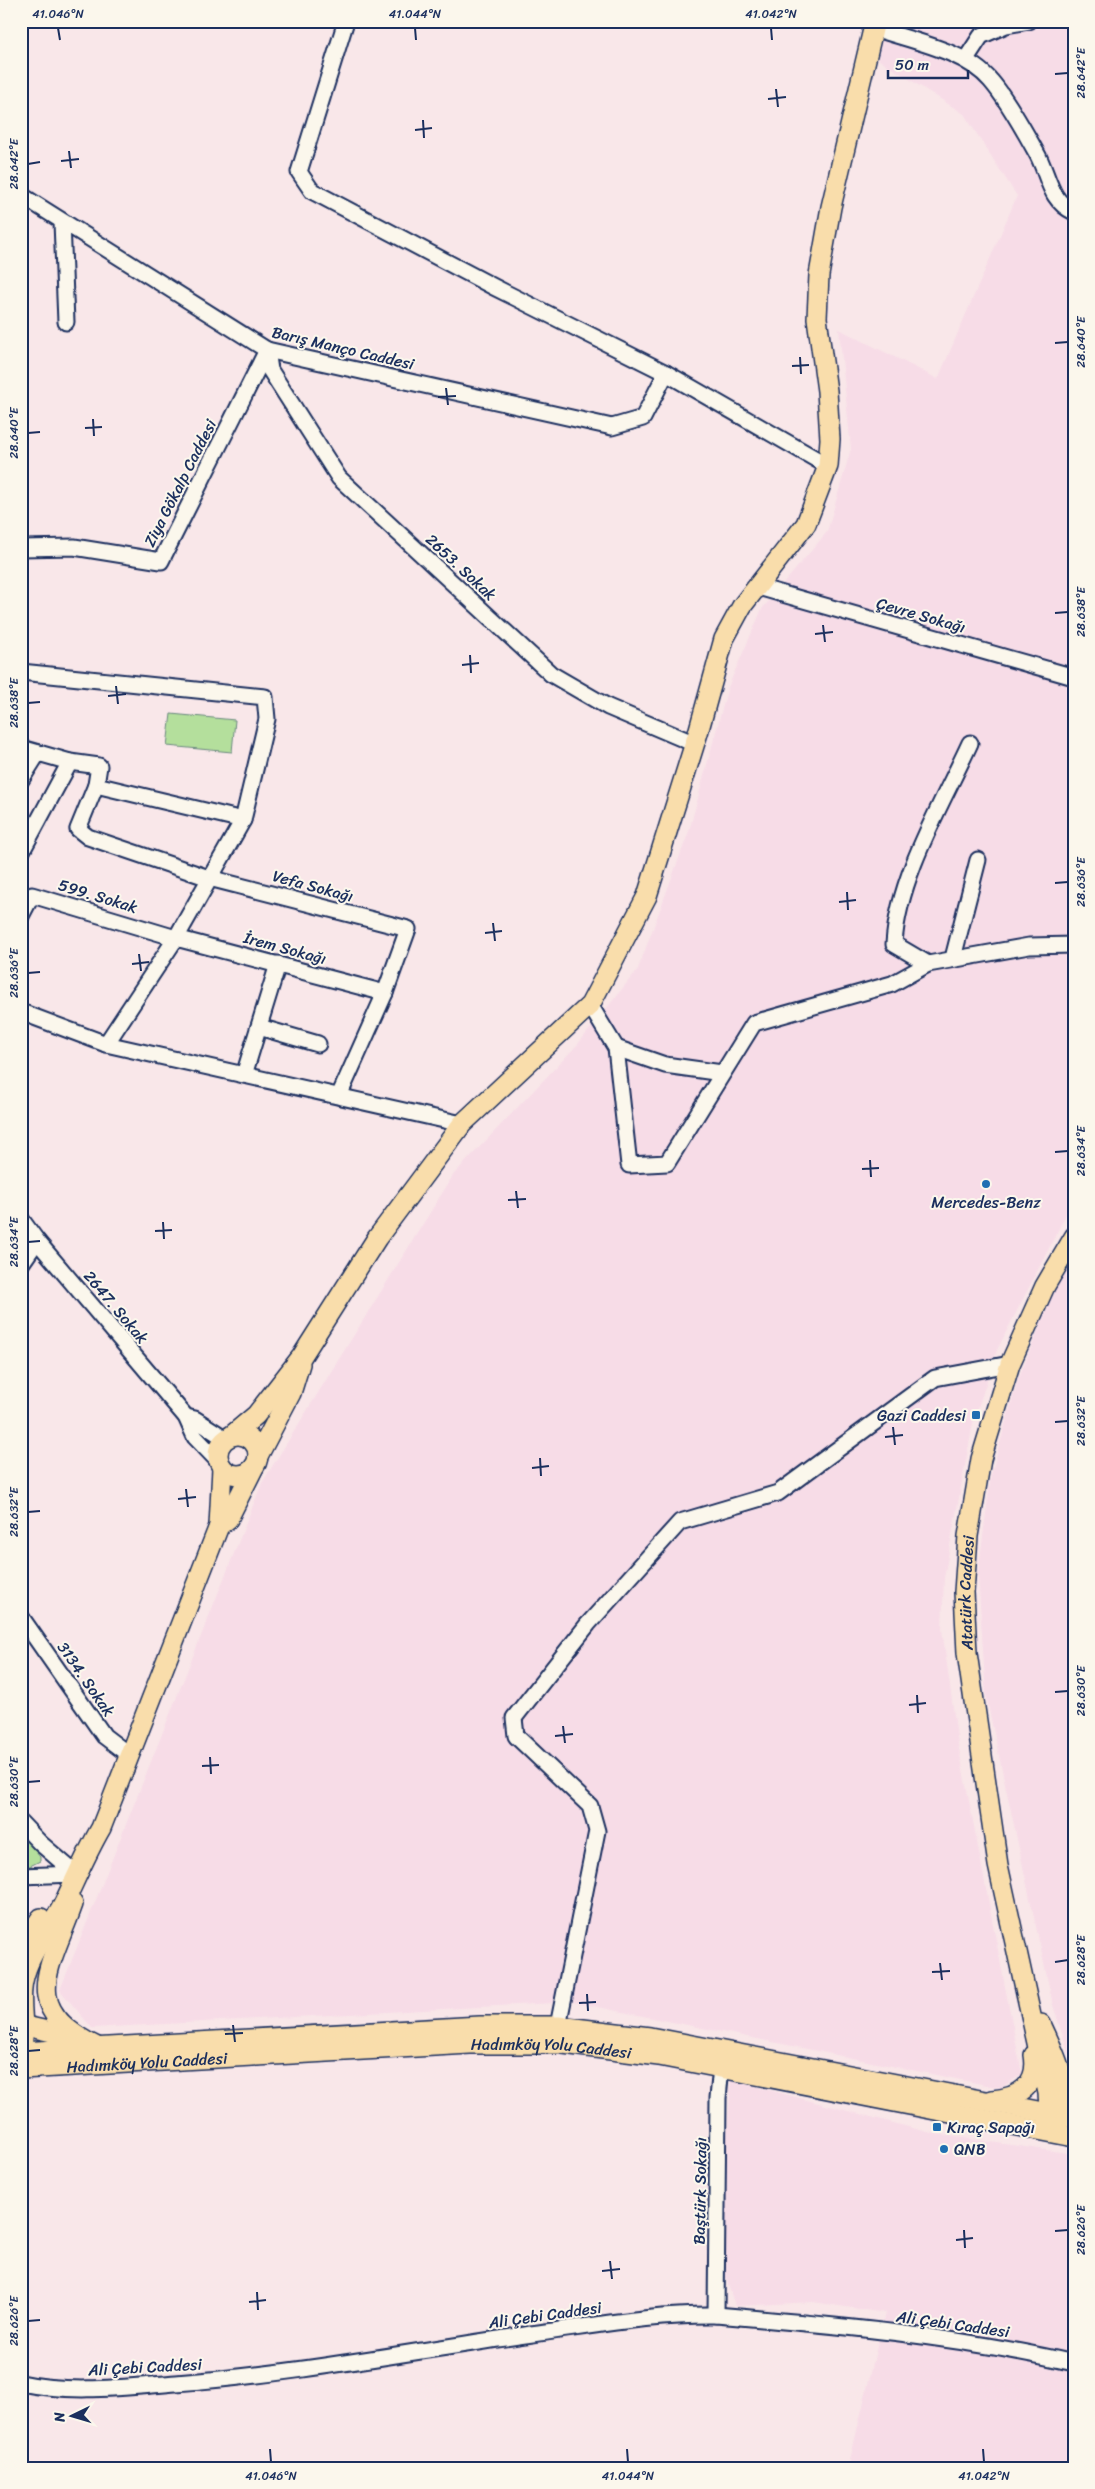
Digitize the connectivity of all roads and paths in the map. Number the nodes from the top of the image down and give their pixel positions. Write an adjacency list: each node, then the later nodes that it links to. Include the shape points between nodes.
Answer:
1 (346, 21): 10 (street, via 299,172 312,191)
2 (1029, 21): 4 (street, via 1006,25 982,36)
3 (874, 23): 4 (street); 11 (main road, via 831,207 819,275 817,318 827,391)
4 (966, 59): 6 (street, via 991,81 1038,154 1053,194 1065,208)
5 (21, 194): 7 (street, Barış Manço Caddesi)
6 (1074, 212)
7 (62, 222): 8 (street); 9 (street, Barış Manço Caddesi)
8 (66, 322)
9 (267, 350): 10 (street, Barış Manço Caddesi, via 612,427 643,418); 12 (street, Ziya Gökalp Caddesi, via 161,561 74,547); 17 (street, 2653. Sokak, via 270,370 339,478 551,674 608,707)
10 (666, 373): 11 (street)
11 (828, 466): 13 (main road, via 806,524)
12 (21, 548)
13 (758, 587): 15 (street, Çevre Sokağı); 17 (main road, via 742,606 724,639)
14 (21, 672): 23 (street, via 265,697 267,719)
15 (1074, 677)
16 (970, 743): 32 (street, via 904,887 895,923 894,944)
17 (695, 744): 34 (main road, via 646,896)
18 (21, 748): 19 (street)
19 (38, 753): 20 (street); 21 (street)
20 (70, 762): 22 (street, via 99,766); 24 (street)
21 (21, 780)
22 (96, 785): 23 (street); 26 (street, Vefa Sokağı, via 78,829 88,838)
23 (243, 820): 26 (street)
24 (21, 853)
25 (978, 860): 30 (street)
26 (209, 878): 28 (street); 33 (street, Vefa Sokağı, via 408,929)
27 (21, 916): 28 (street, 599. Sokak, via 32,895)
28 (176, 938): 31 (street, İrem Sokağı); 37 (street)
29 (1074, 945): 30 (street, via 1029,946)
30 (953, 958): 32 (street)
31 (278, 964): 33 (street, İrem Sokağı); 36 (street)
32 (928, 964): 40 (street, via 892,984 754,1023)
33 (385, 993): 42 (street)
34 (590, 1005): 39 (street); 43 (main road)
35 (21, 1012): 37 (street)
36 (259, 1027): 38 (street); 41 (street)
37 (106, 1044): 41 (street)
38 (318, 1044)
39 (616, 1048): 40 (street, via 665,1065); 40 (street, via 629,1165 667,1163)
40 (722, 1073)
41 (244, 1075): 42 (street)
42 (339, 1096): 43 (street)
43 (462, 1124): 48 (main road, via 377,1238)
44 (21, 1219): 46 (street, 2647. Sokak)
45 (1074, 1237): 49 (main road, Atatürk Caddesi, via 1045,1286)
46 (37, 1241): 47 (street); 50 (street, 2647. Sokak)
47 (21, 1264)
48 (302, 1356): 51 (main road, via 256,1415); 52 (main road, via 291,1393)
49 (1010, 1364): 61 (main road, Atatürk Caddesi, via 981,1459 968,1536 964,1592 967,1653 998,1865); 63 (street, via 935,1378 778,1493 680,1522 588,1624 514,1718 516,1736 590,1806 597,1831)
50 (186, 1417): 51 (street); 53 (street, via 195,1436)
51 (228, 1437): 52 (main road, via 243,1435 249,1438 258,1449); 53 (main road, via 219,1449)
52 (255, 1463): 53 (main road, via 240,1475 233,1475); 54 (main road, via 228,1519)
53 (221, 1465): 54 (main road)
54 (219, 1526): 56 (main road)
55 (21, 1617): 56 (street, 3134. Sokak, via 104,1736)
56 (129, 1755): 58 (main road, via 101,1828)
57 (21, 1823): 58 (street)
58 (76, 1874): 59 (street); 60 (main road); 62 (main road, via 28,1967 21,1998); 64 (main road, via 74,1901 45,1988 50,2010)
59 (21, 1876)
60 (21, 1947)
61 (1027, 1994): 69 (main road, via 1036,2065 1034,2076 1016,2094 1005,2099); 70 (main road, via 1048,2093)
62 (22, 2025): 64 (main road); 66 (main road)
63 (558, 2026): 65 (main road, Hadımköy Yolu Caddesi, via 480,2026); 69 (main road, Hadımköy Yolu Caddesi, via 650,2037)
64 (77, 2038): 65 (main road)
65 (98, 2048): 66 (main road, Hadımköy Yolu Caddesi)
66 (21, 2052)
67 (721, 2068): 68 (main road, Hadımköy Yolu Caddesi, via 607,2048 513,2043); 70 (main road, Hadımköy Yolu Caddesi, via 957,2114); 72 (street, Baştürk Sokağı)
68 (21, 2070)
69 (983, 2101): 70 (main road, Hadımköy Yolu Caddesi)
70 (1058, 2121): 71 (main road, Hadımköy Yolu Caddesi)
71 (1074, 2137)
72 (716, 2315): 73 (street, Ali Çebi Caddesi, via 876,2331 1026,2352); 74 (street, Ali Çebi Caddesi, via 690,2314 599,2325 213,2380 62,2388)
73 (1074, 2363)
74 (21, 2383)

